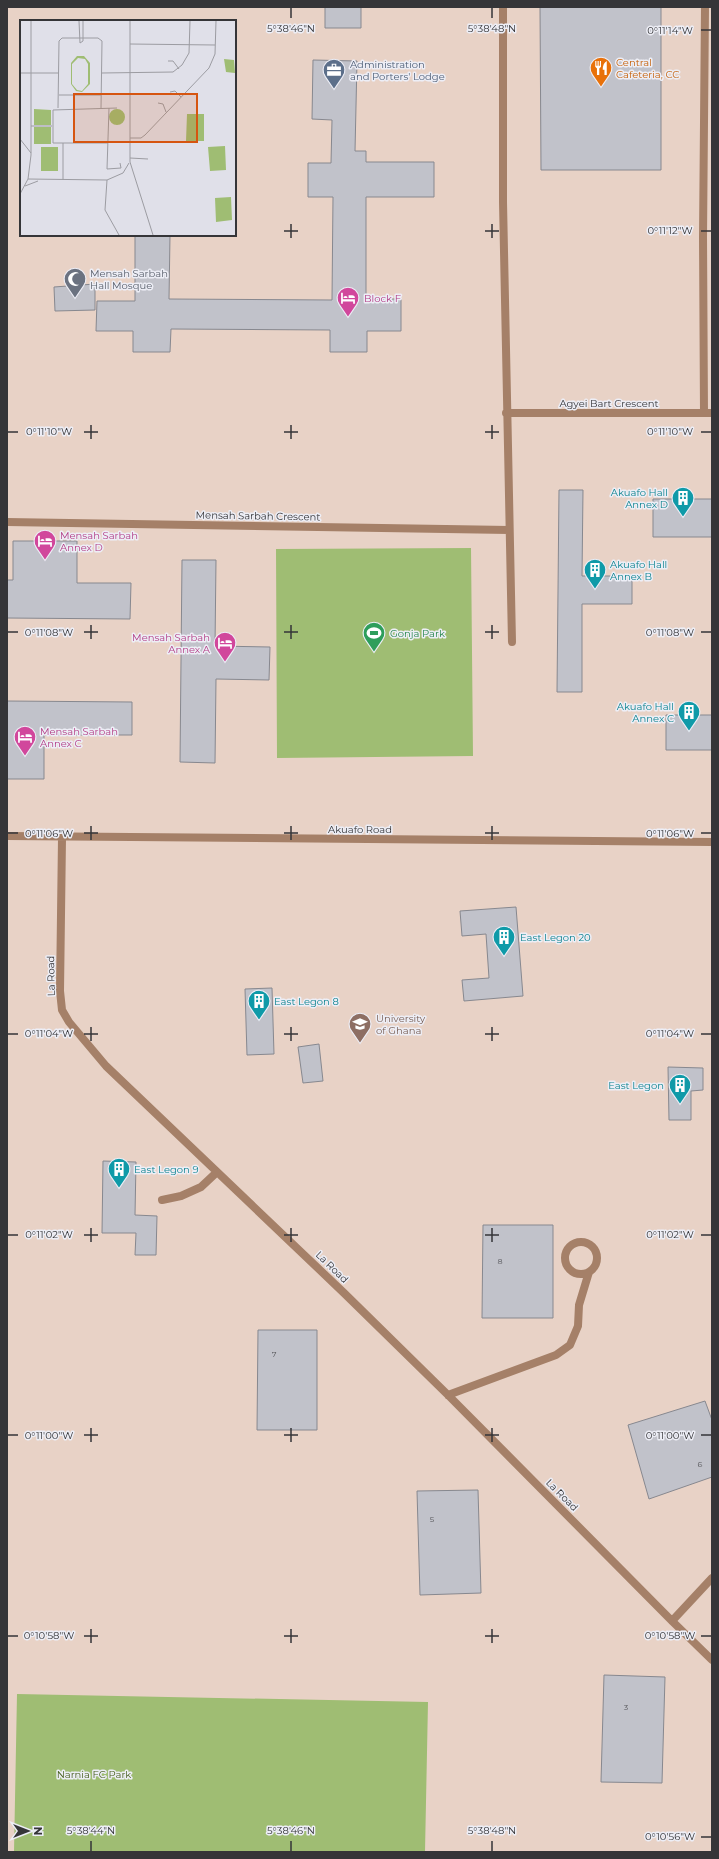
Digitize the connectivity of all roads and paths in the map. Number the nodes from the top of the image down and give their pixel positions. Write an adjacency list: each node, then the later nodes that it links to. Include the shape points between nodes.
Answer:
1 (503, 7): 4 (street)
2 (704, 7): 3 (street, via 703,237)
3 (708, 413): 4 (street, Agyei Bart Crescent)
4 (506, 414): 6 (street)
5 (7, 522): 6 (street, Mensah Sarbah Crescent)
6 (509, 530): 7 (street)
7 (512, 642)
8 (7, 836): 9 (street, Akuafo Road)
9 (62, 838): 10 (street, Akuafo Road); 11 (street, La Road, via 62,1010 106,1066)
10 (712, 842)
11 (217, 1172): 12 (street, via 201,1188); 14 (street, La Road)
12 (162, 1200)
13 (589, 1272): 14 (street, via 579,1305 578,1326 570,1345 556,1355)
14 (448, 1394): 16 (street, La Road)
15 (712, 1578): 16 (street)
16 (672, 1621): 17 (street, La Road)
17 (712, 1660)

